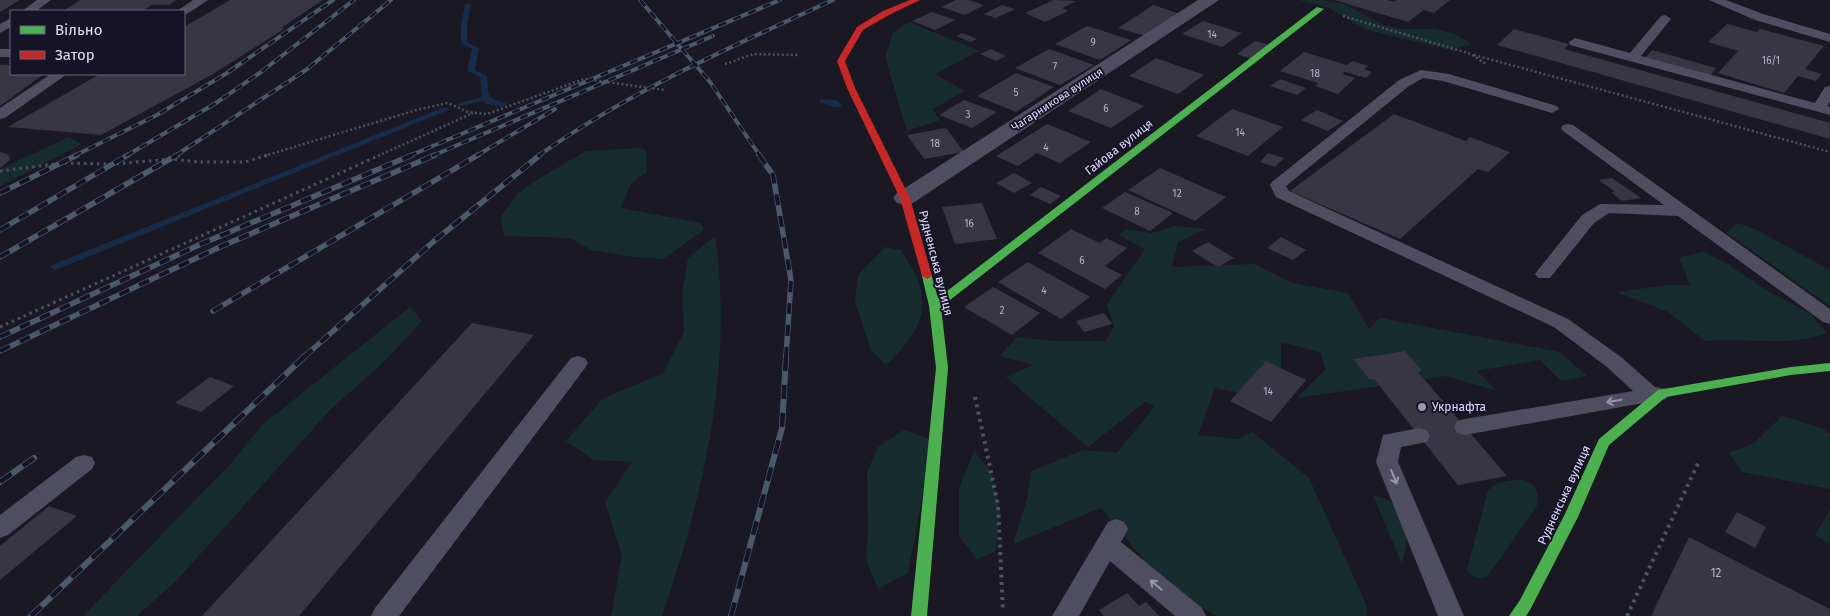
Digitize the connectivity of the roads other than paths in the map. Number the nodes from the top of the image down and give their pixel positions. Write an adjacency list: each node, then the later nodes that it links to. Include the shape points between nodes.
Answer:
1 (45, 0): 7 (lane)
2 (202, 0): 8 (lane)
3 (916, 0): 19 (street, Рудненська вулиця, via 860,29 841,61)
4 (1210, 0): 19 (street, Чагарникова вулиця)
5 (1715, 0): 10 (lane)
6 (1320, 9): 22 (street, Гайова вулиця)
7 (30, 10)
8 (185, 10)
9 (1665, 19): 12 (lane)
10 (1830, 38)
11 (1575, 42): 12 (lane)
12 (1633, 57): 16 (lane)
13 (59, 75): 17 (lane)
14 (1830, 90): 16 (lane)
15 (1552, 108): 26 (lane, via 1444,77 1421,74 1404,83 1278,185 1282,194 1561,323)
16 (1824, 109)
17 (0, 115)
18 (1568, 128): 20 (lane)
19 (905, 198): 22 (street, Рудненська вулиця)
20 (1680, 211): 21 (lane, via 1606,208 1588,219); 23 (lane)
21 (1544, 274)
22 (935, 306): 33 (street, Рудненська вулиця, via 942,368)
23 (1830, 318)
24 (578, 363): 32 (lane)
25 (1830, 367): 26 (street)
26 (1656, 394): 27 (lane, one-way to 27); 36 (street, Рудненська вулиця, via 1604,442 1571,517)
27 (1465, 427)
28 (1419, 436): 35 (lane, one-way to 35, via 1392,440 1387,462)
29 (84, 463): 30 (lane)
30 (0, 528)
31 (1068, 614): 34 (lane, one-way to 31, via 1112,536)
32 (384, 616)
33 (919, 616)
34 (1193, 616)
35 (1451, 616)
36 (1517, 616)

